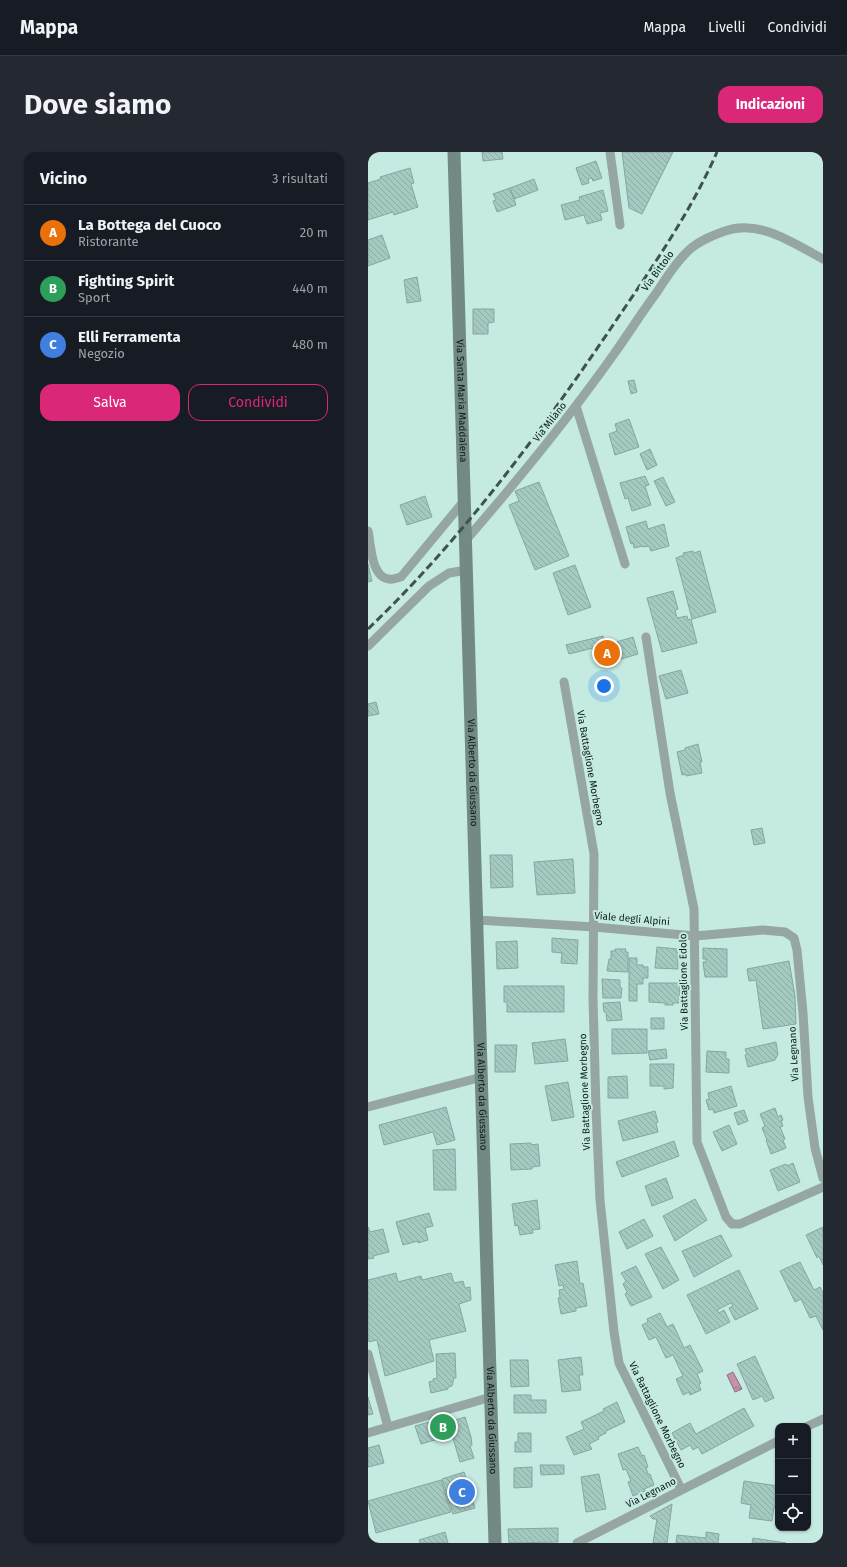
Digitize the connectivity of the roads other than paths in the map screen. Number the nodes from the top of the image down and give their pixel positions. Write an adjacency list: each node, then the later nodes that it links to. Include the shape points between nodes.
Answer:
1 (454, 152): 6 (street, Via Santa Maria Maddalena)
2 (610, 152): 3 (street)
3 (620, 225)
4 (823, 259): 5 (street, Via Bittolo, via 765,230 741,228 726,231 695,244 674,266)
5 (576, 406): 8 (street, Via Milano, via 523,474); 9 (street, Via Milano)
6 (464, 501): 7 (street, via 401,577 389,579 381,576 375,569); 8 (street, Via Santa Maria Maddalena)
7 (368, 531)
8 (466, 540): 10 (street, Via Santa Maria Maddalena)
9 (625, 564)
10 (467, 570): 12 (street, via 449,573 429,586); 13 (street, Via Santa Maria Maddalena)
11 (646, 637): 18 (street, Via Battaglione Edolo, via 670,793 694,909)
12 (368, 646)
13 (470, 650): 15 (street, Via Alberto da Giussano)
14 (564, 682): 16 (street, Via Battaglione Morbegno, via 594,854)
15 (477, 920): 16 (street, Viale degli Alpini); 19 (street, Via Alberto da Giussano)
16 (594, 927): 18 (street, Viale degli Alpini); 30 (street, Via Battaglione Morbegno, via 593,999 600,1200 614,1332 619,1363)
17 (785, 932): 18 (street, Viale degli Alpini, via 763,930); 21 (street, Via Legnano, via 794,938 797,950 808,1097 815,1148)
18 (695, 936): 22 (street, Via Battaglione Edolo, via 697,1142 726,1217 732,1224 740,1224)
19 (482, 1077): 20 (street); 24 (street, Via Alberto da Giussano)
20 (368, 1107)
21 (823, 1178)
22 (823, 1187)
23 (368, 1354): 27 (street)
24 (491, 1397): 27 (street); 31 (street, Via Alberto da Giussano)
25 (823, 1419): 26 (street)
26 (811, 1425)
27 (388, 1427): 28 (street)
28 (368, 1433)
29 (775, 1442): 30 (street, Via Legnano)
30 (681, 1489): 32 (street, Via Legnano)
31 (495, 1543)
32 (577, 1543)

